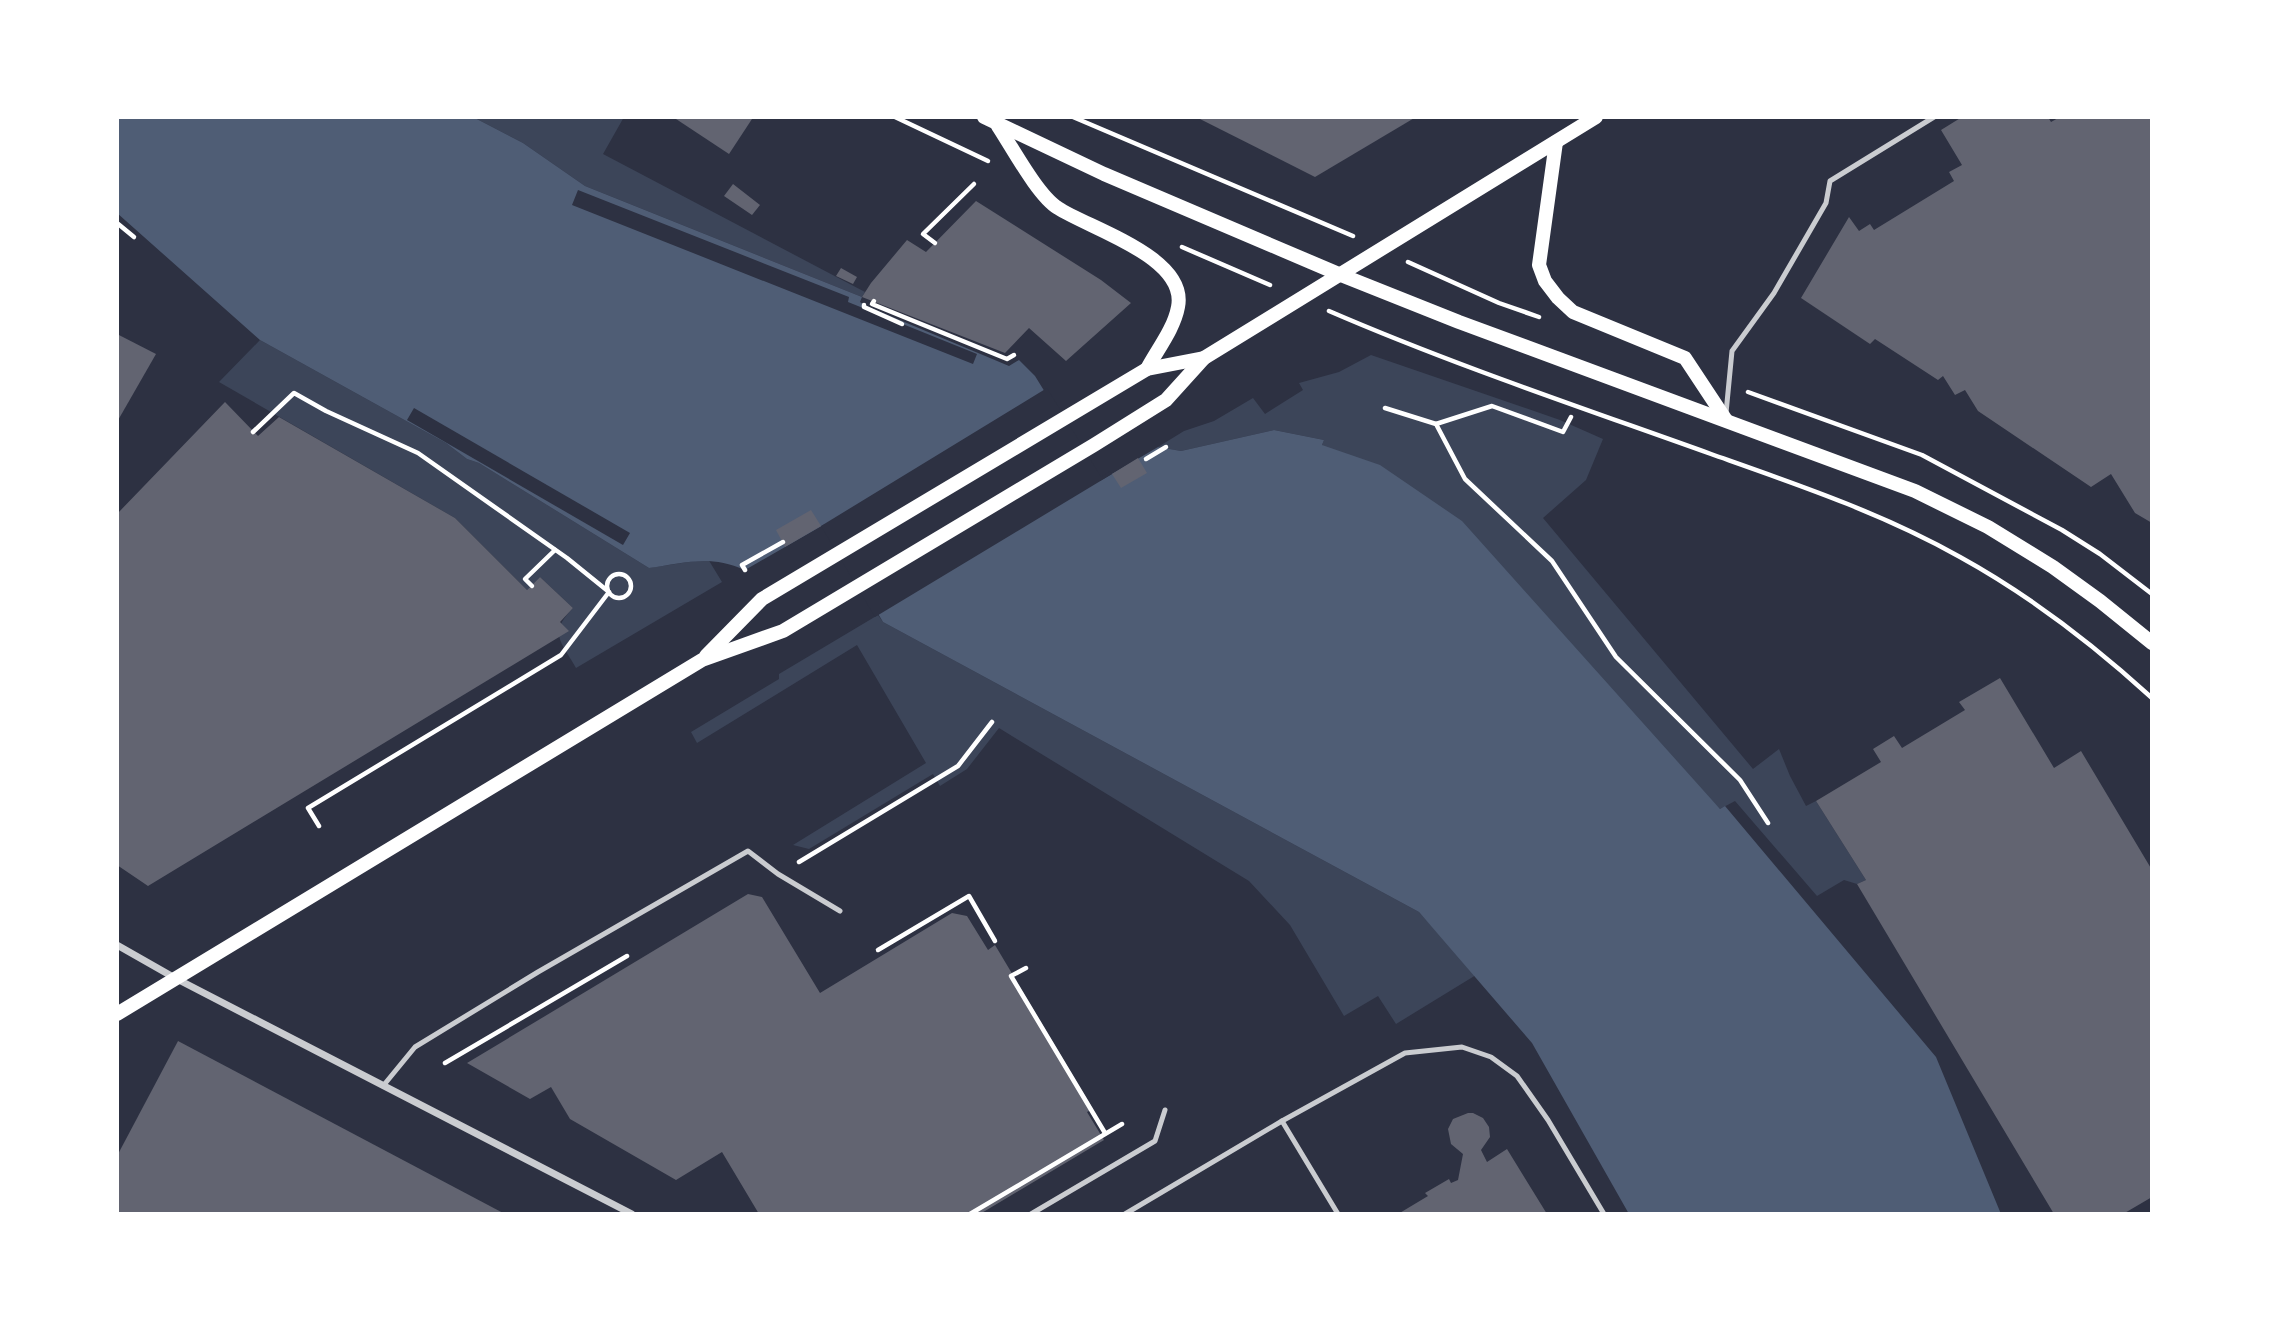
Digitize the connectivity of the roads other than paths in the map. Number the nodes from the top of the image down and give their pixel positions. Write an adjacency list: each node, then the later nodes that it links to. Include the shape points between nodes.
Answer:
1 (984, 117): 4 (main road)
2 (1596, 117): 5 (main road)
3 (1934, 117): 9 (lane, via 1830,181 1826,203 1781,282 1732,351)
4 (998, 125): 6 (main road); 8 (main road, via 1055,207 1153,258 1168,272 1179,303 1175,319)
5 (1556, 142): 6 (main road); 9 (main road, via 1539,265 1545,281 1573,312 1685,358)
6 (1341, 275): 7 (main road); 9 (main road)
7 (1204, 358): 8 (main road); 11 (main road, via 1166,400 1094,445 783,631)
8 (1146, 369): 11 (main road, via 762,599)
9 (1726, 420): 10 (main road, via 1915,491 1988,527 2053,567)
10 (2152, 643)
11 (702, 660): 14 (main road)
12 (840, 911): 16 (lane, via 748,851 415,1047)
13 (117, 945): 14 (street)
14 (175, 978): 15 (main road); 16 (street)
15 (117, 1014)
16 (383, 1086): 19 (street)
17 (1165, 1110): 20 (lane, via 1154,1141)
18 (1282, 1121): 21 (lane); 22 (lane); 23 (lane, via 1405,1053 1462,1047 1491,1057 1517,1076)
19 (632, 1214)
20 (1031, 1214)
21 (1125, 1214)
22 (1338, 1214)
23 (1604, 1214)

